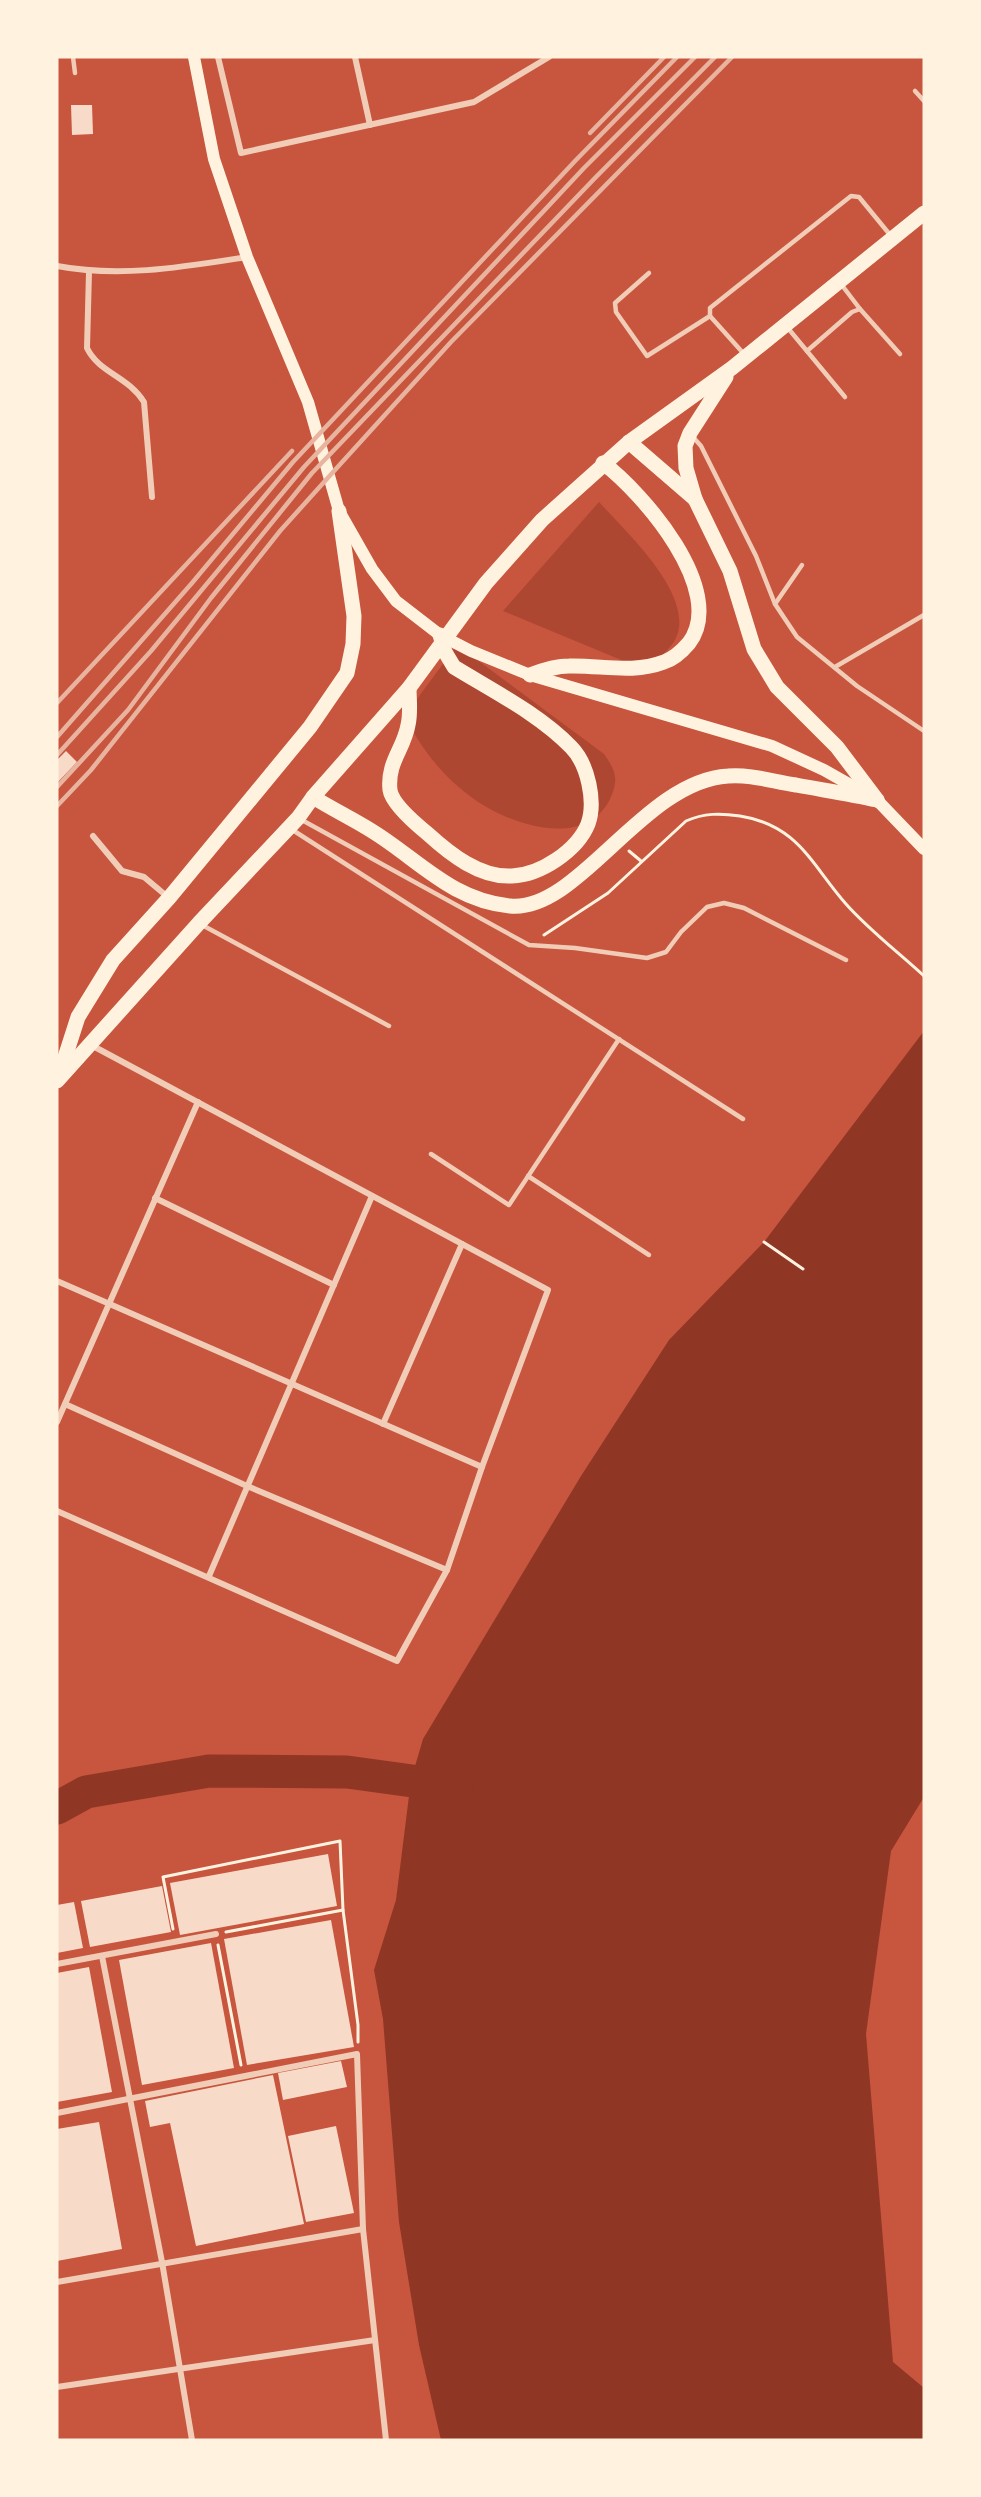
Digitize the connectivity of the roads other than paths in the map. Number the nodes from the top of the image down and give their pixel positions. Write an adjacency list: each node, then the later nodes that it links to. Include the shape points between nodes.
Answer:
1 (73, 57): 6 (lane)
2 (194, 57): 12 (main road, via 214,159)
3 (218, 57): 9 (street, via 242,153)
4 (355, 57): 9 (street)
5 (549, 57): 9 (street, via 474,102)
6 (75, 73)
7 (915, 90): 8 (lane)
8 (924, 101)
9 (370, 125)
10 (924, 213): 11 (main road)
11 (893, 238): 16 (main road); 18 (lane, via 859,197 851,196 710,308)
12 (247, 257): 14 (street, via 156,271); 30 (main road, via 308,402)
13 (57, 266): 14 (street)
14 (89, 272): 28 (street, via 87,348 100,365 136,390 144,402)
15 (649, 273): 18 (lane, via 615,303 616,312 647,356)
16 (839, 282): 17 (lane); 19 (main road)
17 (860, 309): 20 (lane); 21 (lane)
18 (710, 315): 22 (lane)
19 (785, 325): 20 (lane); 22 (main road)
20 (807, 351): 24 (lane)
21 (900, 354)
22 (746, 356): 23 (main road)
23 (732, 368): 25 (main road); 26 (main road)
24 (845, 397)
25 (690, 433): 29 (main road, via 685,458); 32 (lane, via 701,446 756,556)
26 (629, 442): 27 (main road); 29 (main road)
27 (603, 463): 36 (main road, via 651,510 688,565 698,618 693,637 676,655 654,666 626,670 570,666); 37 (main road, via 542,520 486,583)
28 (152, 497)
29 (695, 499): 40 (main road, via 730,571 754,649 777,687 837,747)
30 (339, 511): 34 (main road, via 396,601); 44 (main road, via 354,616 347,673 310,727)
31 (802, 565): 32 (lane)
32 (775, 604): 35 (lane, via 797,637)
33 (924, 615): 35 (lane)
34 (440, 635): 36 (main road); 37 (main road, via 454,667 546,726 572,748 582,764 591,807 587,825 577,840 552,863 513,876 491,874 461,860 410,819 390,792 391,763 409,724)
35 (835, 667): 38 (lane)
36 (530, 675): 40 (main road, via 772,746)
37 (409, 688): 39 (main road)
38 (924, 731)
39 (313, 797): 40 (main road, via 373,831 466,896 512,906 534,903 557,892 662,801 694,783 728,776 747,777); 41 (main road)
40 (877, 800): 43 (main road)
41 (294, 823): 45 (main road); 46 (lane, via 529,945 647,958 666,952 707,907 724,903 744,908); 48 (lane)
42 (93, 836): 44 (street, via 122,871 144,877)
43 (924, 849)
44 (169, 898): 50 (main road, via 113,960 78,1017)
45 (199, 923): 47 (lane); 49 (main road)
46 (846, 960)
47 (389, 1026)
48 (619, 1039): 52 (lane); 54 (lane)
49 (91, 1045): 50 (main road); 51 (street)
50 (57, 1081)
51 (198, 1102): 55 (street); 56 (street)
52 (743, 1119)
53 (430, 1154): 54 (lane, via 509,1205)
54 (528, 1176): 58 (lane)
55 (372, 1196): 57 (street); 60 (street)
56 (155, 1198): 60 (street); 61 (street)
57 (462, 1244): 65 (street); 66 (street, via 548,1290)
58 (649, 1255)
59 (57, 1281): 61 (street)
60 (334, 1285): 62 (street)
61 (109, 1304): 62 (street); 63 (street)
62 (291, 1384): 65 (street); 67 (street)
63 (65, 1404): 64 (street); 67 (street)
64 (57, 1422)
65 (383, 1424): 66 (street)
66 (482, 1467): 69 (street)
67 (247, 1486): 69 (street); 70 (street)
68 (57, 1511): 70 (street)
69 (447, 1570): 70 (street, via 396,1660)
70 (208, 1576)
71 (216, 1934): 72 (street)
72 (102, 1956): 73 (street); 74 (street)
73 (57, 1964)
74 (128, 2100): 75 (street); 76 (street, via 357,2054); 77 (street)
75 (57, 2113)
76 (363, 2229): 77 (street); 79 (street)
77 (162, 2262): 78 (street); 80 (street)
78 (57, 2282)
79 (375, 2340): 80 (street); 83 (street)
80 (180, 2369): 81 (street); 82 (street)
81 (57, 2387)
82 (192, 2440)
83 (386, 2440)

